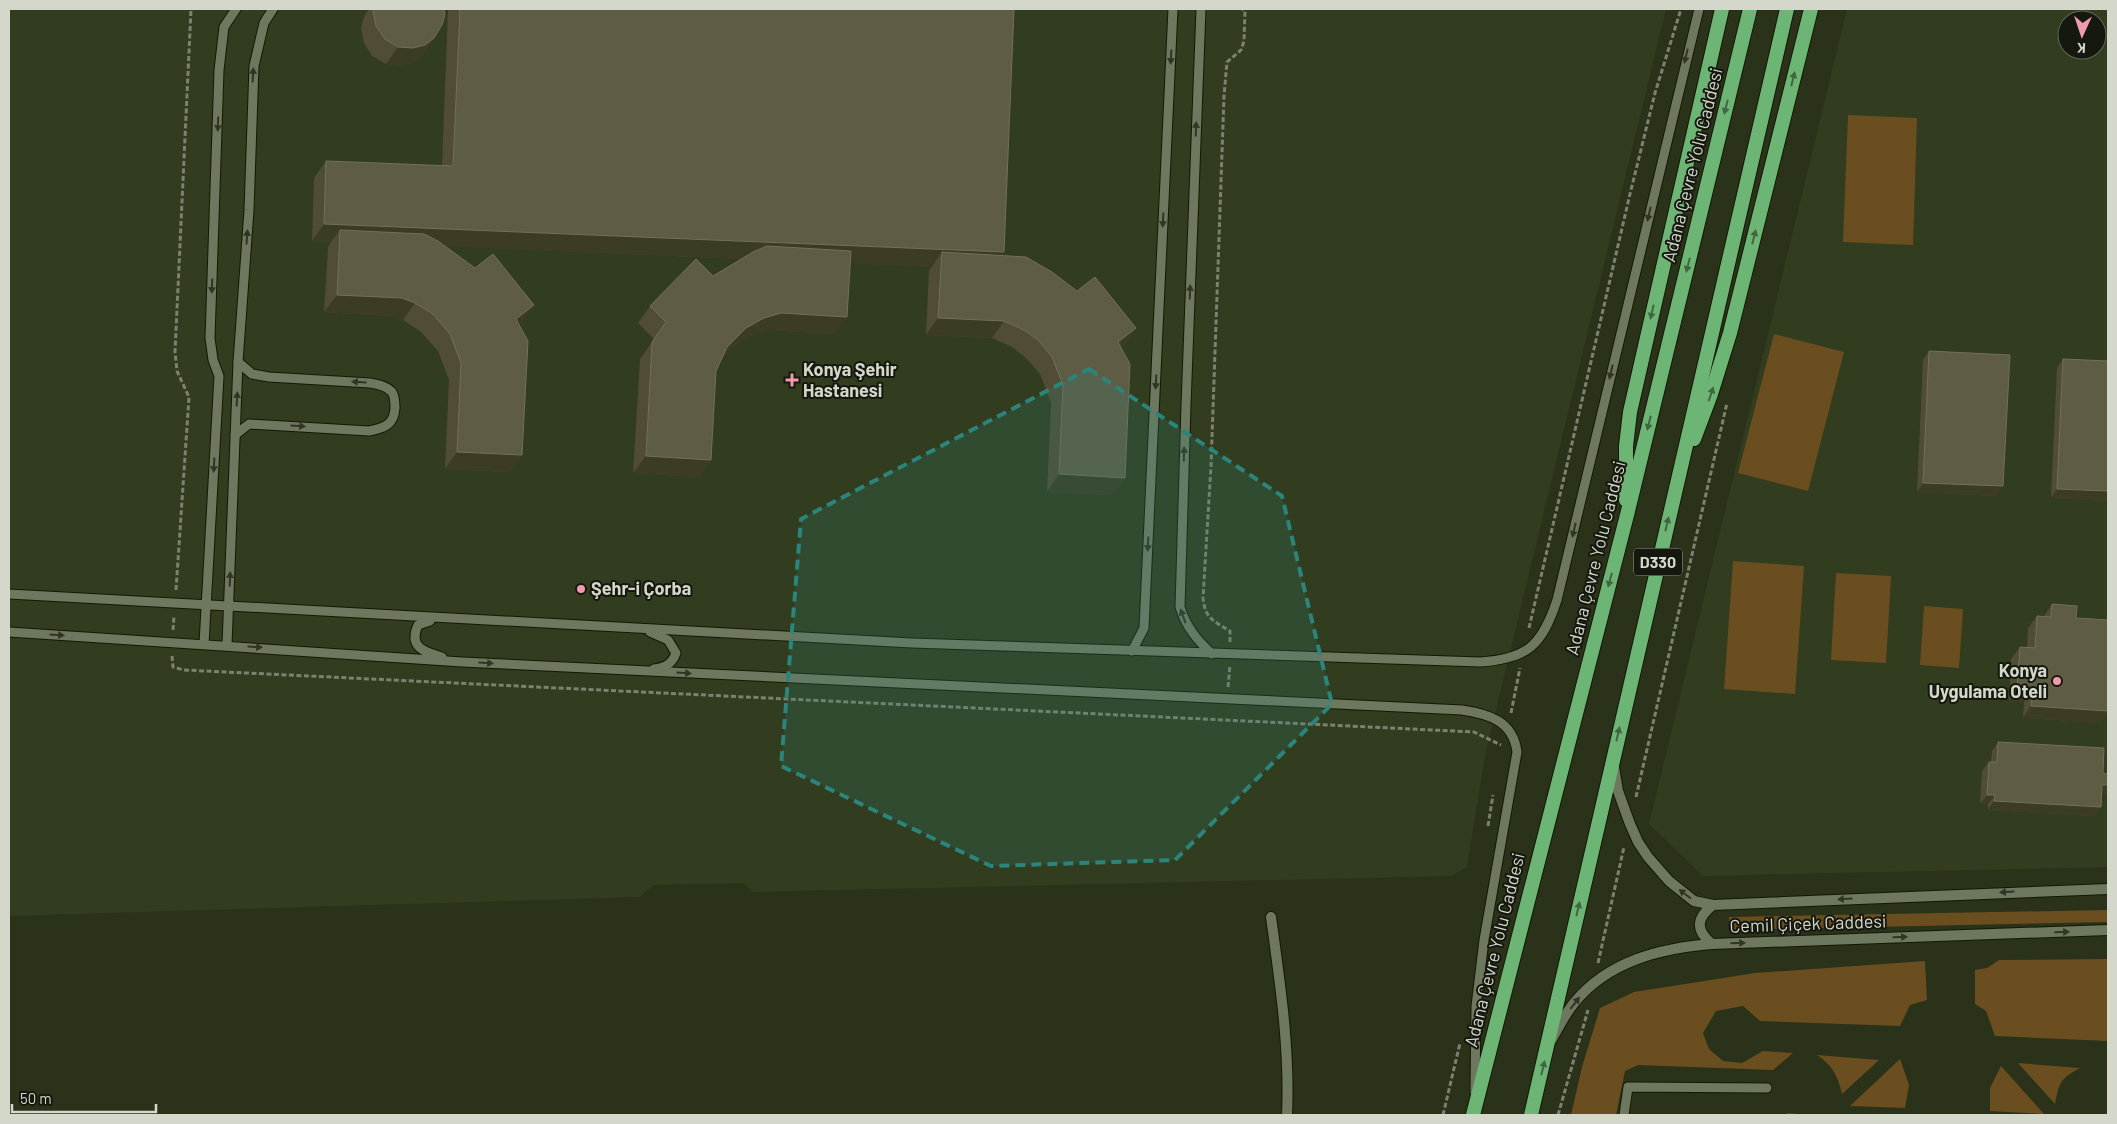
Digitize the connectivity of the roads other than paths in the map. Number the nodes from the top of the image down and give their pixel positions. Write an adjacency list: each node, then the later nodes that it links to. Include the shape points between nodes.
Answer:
1 (236, 9): 15 (lane, one-way to 15, via 224,27 219,70 210,338 219,376)
2 (273, 9): 10 (lane, one-way to 2, via 249,210 254,66 264,23)
3 (1173, 9): 22 (lane, one-way to 22, via 1144,628)
4 (1201, 9): 23 (lane, one-way to 4, via 1184,621 1180,606)
5 (1699, 9): 23 (lane, one-way to 23, via 1557,600 1544,631 1519,656 1495,661)
6 (1722, 9): 13 (highway, one-way to 13, via 1630,412 1625,476)
7 (1750, 9): 13 (highway, Adana Çevre Yolu Caddesi / D330, one-way to 13)
8 (1787, 9): 12 (highway, D330)
9 (1811, 9): 12 (highway, one-way to 9, via 1730,333)
10 (238, 362): 11 (lane, one-way to 10); 11 (lane, one-way to 10, via 249,424 382,429 391,423 396,402 391,391 381,385 252,374)
11 (235, 435): 16 (lane, one-way to 11)
12 (1675, 488): 26 (highway, D330, one-way to 12)
13 (1627, 515): 34 (highway, Adana Çevre Yolu Caddesi / D330, one-way to 34)
14 (9, 594): 15 (lane)
15 (206, 605): 16 (lane); 20 (lane)
16 (229, 606): 17 (lane); 21 (lane)
17 (445, 619): 18 (lane); 24 (lane, via 418,625 415,640 418,647 426,652)
18 (644, 630): 22 (lane); 25 (lane, via 668,640 676,653 673,661 664,667)
19 (9, 632): 20 (lane, one-way to 20)
20 (204, 644): 21 (lane)
21 (227, 645): 24 (lane, one-way to 24)
22 (1132, 651): 23 (lane)
23 (1212, 654)
24 (462, 662): 25 (lane, one-way to 25)
25 (639, 671): 34 (lane, one-way to 34, via 1462,710 1490,717 1510,732 1515,741 1516,762 1484,940 1476,1006)
26 (1612, 759): 28 (street, Cemil Çiçek Caddesi, one-way to 26, via 1694,901 1669,881 1638,842 1618,791); 32 (highway, D330, one-way to 26)
27 (2108, 889): 28 (street, Cemil Çiçek Caddesi, one-way to 28)
28 (1713, 905): 31 (street, via 1701,918 1700,927 1703,936)
29 (1271, 917): 35 (street, via 1285,1018)
30 (2108, 930): 31 (street, Cemil Çiçek Caddesi, one-way to 30)
31 (1712, 944): 32 (street, Cemil Çiçek Caddesi, one-way to 31, via 1573,1004 1594,984 1627,963 1670,948)
32 (1549, 1044): 36 (highway, D330, one-way to 32)
33 (1767, 1088): 37 (lane, via 1628,1088)
34 (1474, 1110)
35 (1287, 1115)
36 (1531, 1115)
37 (1624, 1115)

